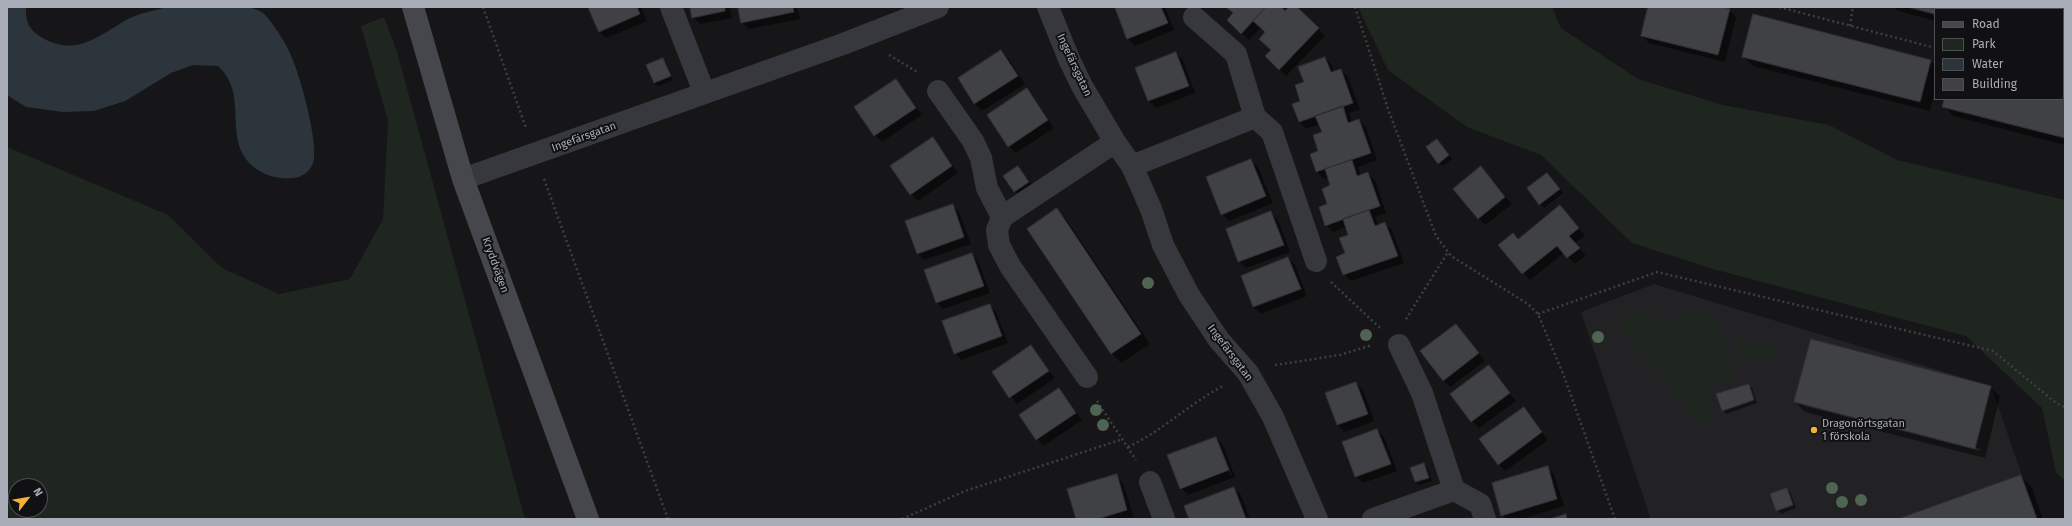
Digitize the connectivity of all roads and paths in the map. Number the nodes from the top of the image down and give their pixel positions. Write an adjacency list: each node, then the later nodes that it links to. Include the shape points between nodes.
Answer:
1 (413, 7): 18 (street, Kryddvägen)
2 (483, 7): 16 (path)
3 (671, 7): 13 (street)
4 (938, 7): 13 (street, Ingefärsgatan, via 843,44)
5 (1048, 7): 15 (street, Ingefärsgatan, via 1072,66)
6 (1355, 7): 20 (path, via 1393,123 1436,236)
7 (1780, 7): 10 (path)
8 (1853, 7): 10 (path)
9 (1194, 17): 14 (street, via 1236,54)
10 (1850, 26): 11 (path)
11 (1934, 48)
12 (938, 91): 19 (street, via 973,141 981,158 987,188)
13 (704, 92): 16 (street, Ingefärsgatan)
14 (1254, 117): 17 (street); 21 (street, via 1272,132)
15 (1114, 142): 17 (street, Ingefärsgatan); 19 (street)
16 (535, 155): 18 (street, Ingefärsgatan); 32 (path)
17 (1132, 166): 24 (street, Ingefärsgatan, via 1163,245 1189,295 1219,340)
18 (463, 179): 31 (street, Kryddvägen)
19 (1002, 218): 25 (street, via 997,230 999,245 1010,266)
20 (1448, 252): 22 (path, via 1528,304); 23 (path)
21 (1316, 261): 23 (path, via 1329,281)
22 (1538, 314): 26 (path, via 1656,272 1993,351 2056,403); 38 (path, via 1564,376)
23 (1395, 342): 24 (path, via 1340,355 1260,367); 30 (street, via 1422,393)
24 (1248, 373): 28 (path, via 1204,396 1146,439); 35 (street, Ingefärsgatan, via 1273,417)
25 (1087, 377): 27 (path, via 1094,397)
26 (2065, 407)
27 (1123, 439): 28 (path); 33 (path, via 965,491)
28 (1128, 447): 29 (path)
29 (1150, 482): 34 (street)
30 (1454, 490): 36 (street); 37 (street, via 1480,504)
31 (588, 519)
32 (668, 519)
33 (902, 519)
34 (1164, 519)
35 (1317, 519)
36 (1373, 519)
37 (1485, 519)
38 (1615, 519)

